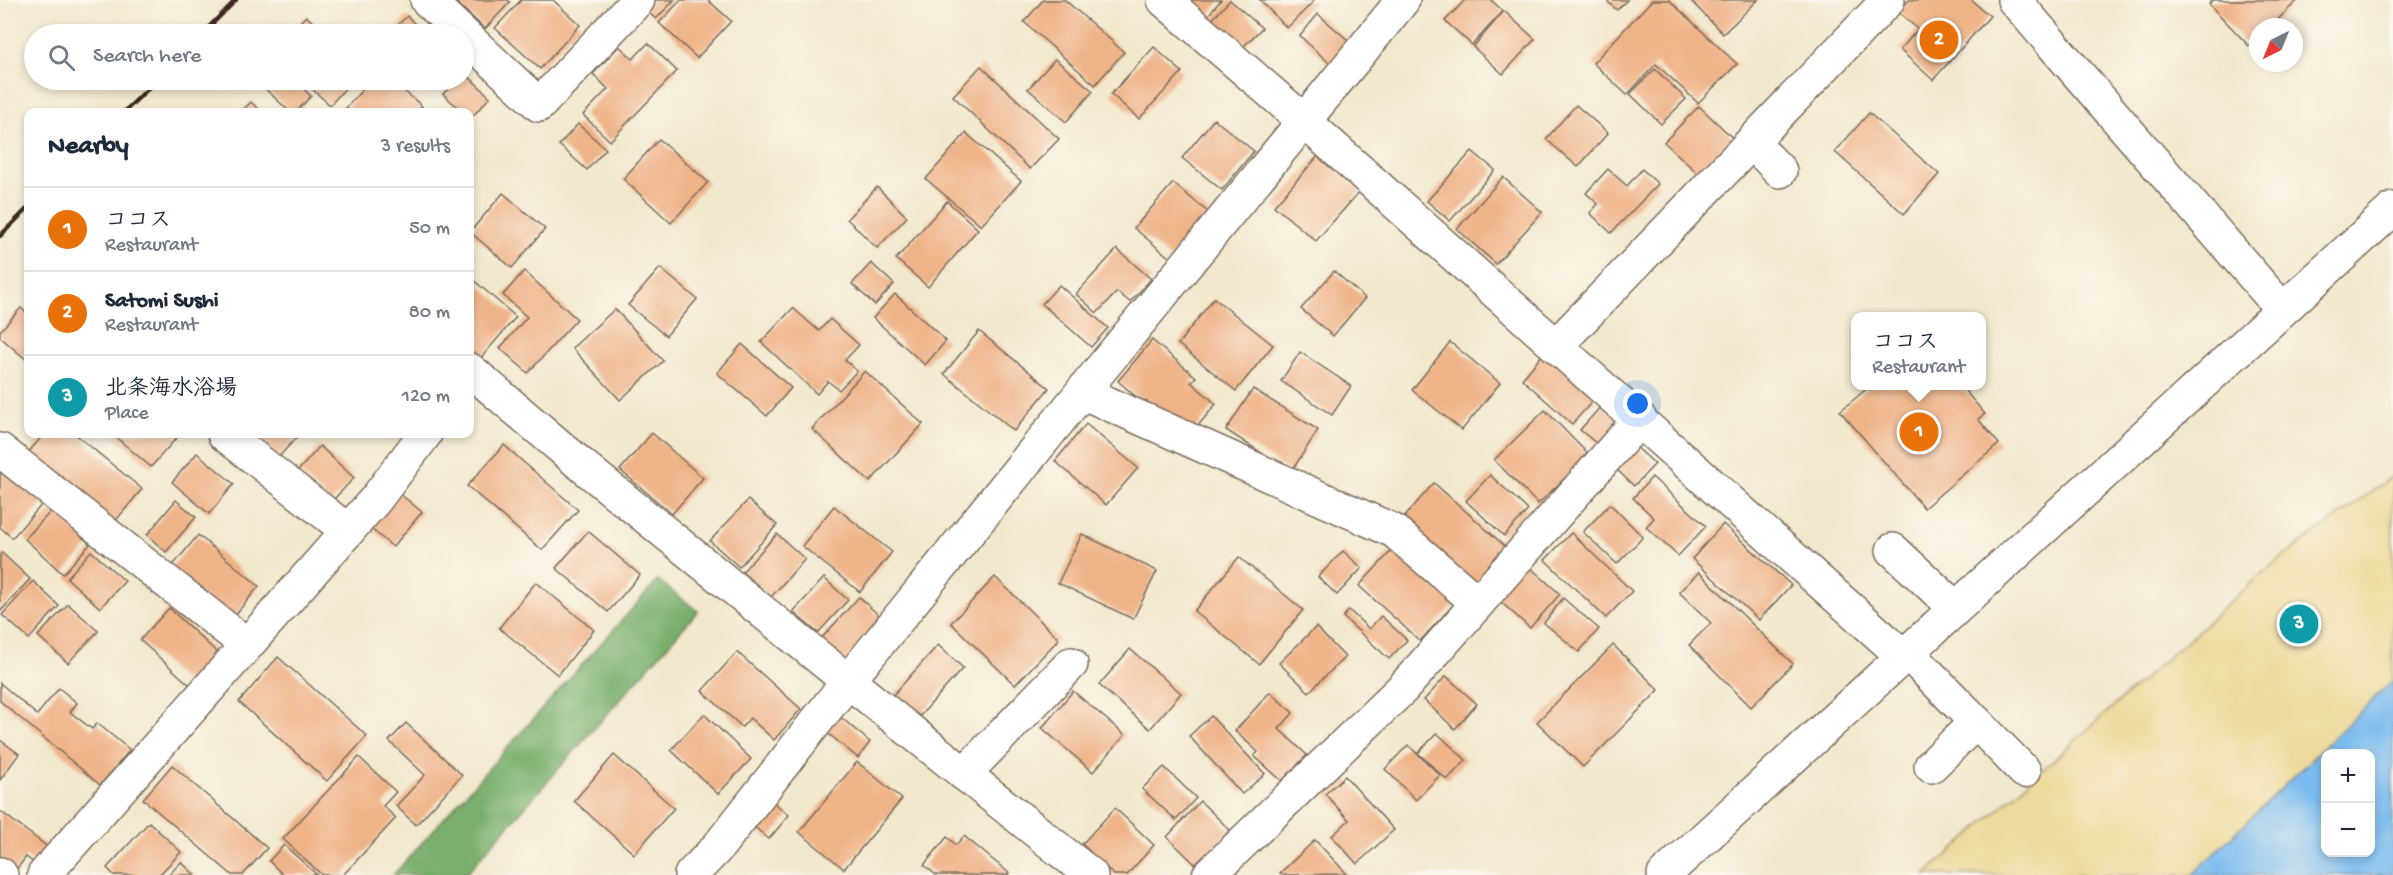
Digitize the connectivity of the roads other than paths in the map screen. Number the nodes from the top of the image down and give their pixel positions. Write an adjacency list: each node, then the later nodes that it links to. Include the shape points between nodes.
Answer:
1 (427, 0): 7 (street)
2 (638, 0): 8 (street, via 539,105)
3 (1164, 0): 9 (street)
4 (1403, 0): 9 (street)
5 (1888, 0): 10 (street)
6 (2014, 0): 13 (street)
7 (453, 24)
8 (474, 44)
9 (1303, 120): 14 (street); 16 (street)
10 (1752, 142): 11 (street); 14 (street)
11 (1779, 171)
12 (2388, 223): 13 (street)
13 (2282, 309): 24 (street)
14 (1556, 346): 17 (street)
15 (474, 375): 28 (street)
16 (1082, 392): 23 (street, via 1394,531); 28 (street)
17 (1640, 419): 23 (street); 26 (street)
18 (229, 438): 21 (street)
19 (422, 438): 21 (street)
20 (0, 450): 25 (street)
21 (348, 531): 25 (street)
22 (1893, 550): 24 (street)
23 (1478, 603): 36 (street, via 1403,688)
24 (1955, 608): 26 (street)
25 (248, 645): 34 (street)
26 (1905, 654): 29 (street); 37 (street)
27 (1071, 664): 32 (street)
28 (848, 681): 32 (street); 35 (street, via 718,847)
29 (1976, 722): 30 (street); 31 (street)
30 (1931, 766)
31 (2024, 771)
32 (964, 774): 33 (street)
33 (1078, 871)
34 (44, 875)
35 (691, 875)
36 (1209, 875)
37 (1664, 875)

